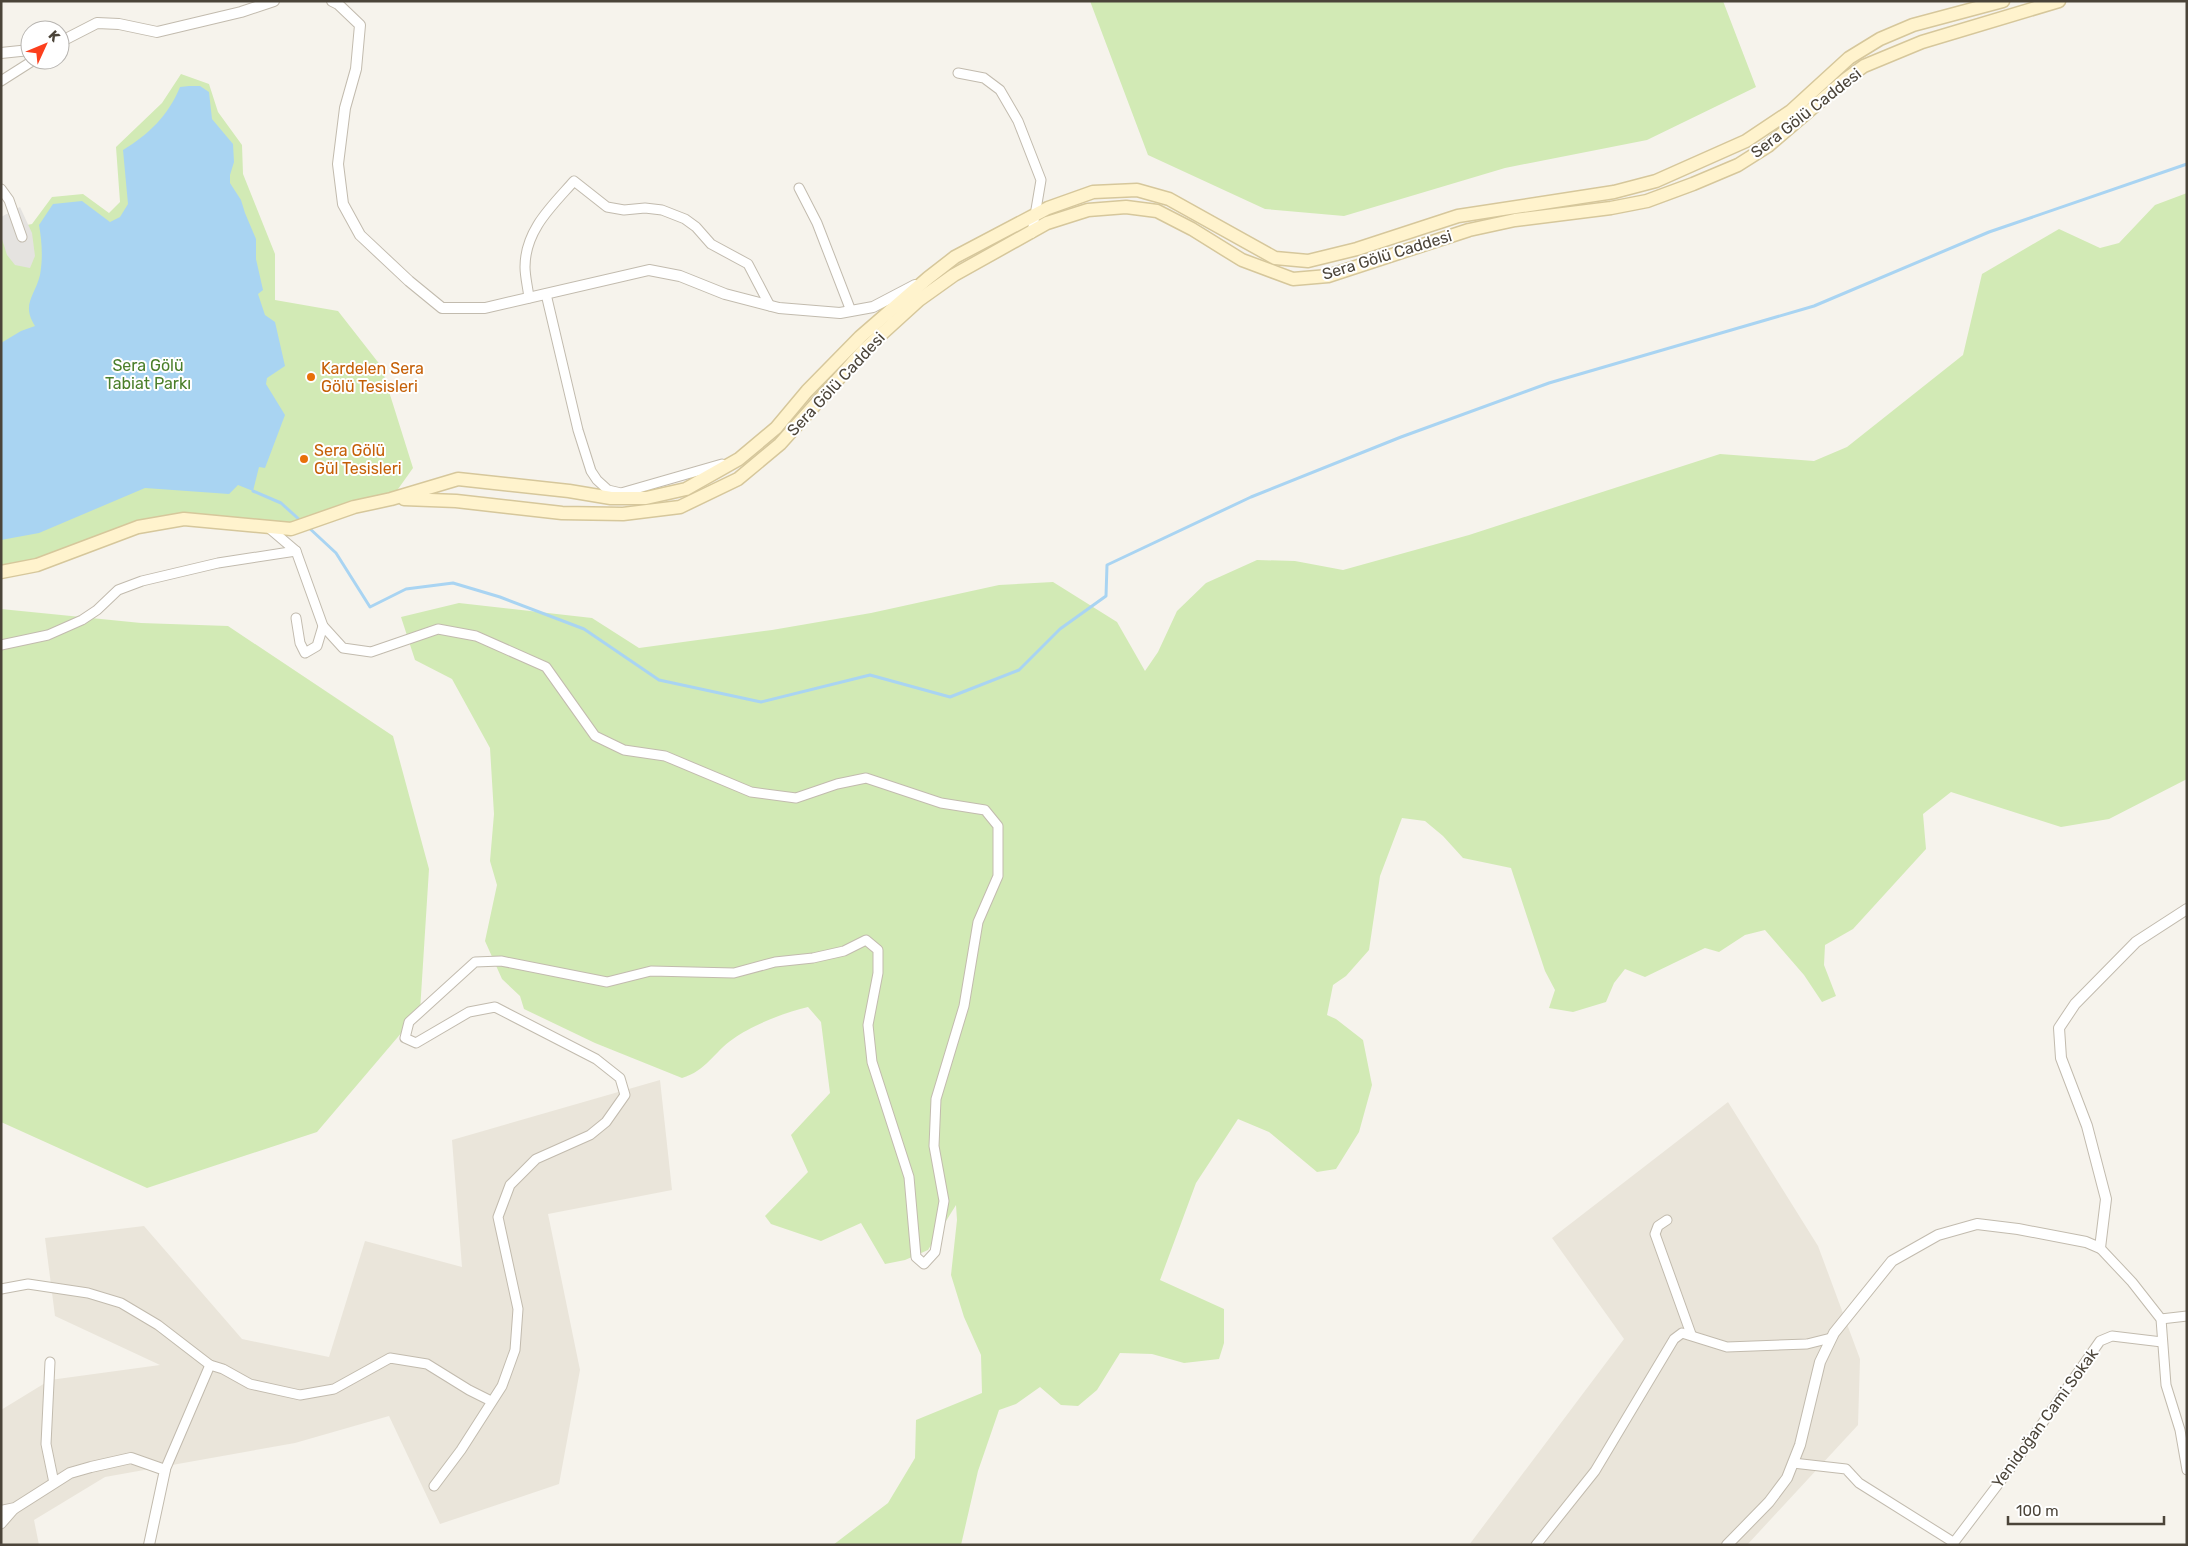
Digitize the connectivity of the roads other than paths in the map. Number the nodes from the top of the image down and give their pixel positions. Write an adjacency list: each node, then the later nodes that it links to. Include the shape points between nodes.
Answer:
1 (274, 1): 5 (street, via 157,32 97,23)
2 (332, 1): 19 (street, via 360,25 356,68 345,108 338,164 343,204 360,236 442,308 485,308)
3 (2002, 1): 13 (main road, Sera Gölü Caddesi, via 1913,25 1880,39 1849,58 1791,111 1746,141 1656,181 1614,192 1458,216 1357,249 1308,261 1275,258 1169,199 1137,190 1094,192)
4 (2059, 1): 14 (main road, Sera Gölü Caddesi, via 1959,30 1864,66 1768,146 1738,165 1647,201 1574,214 1514,220 1469,230 1328,276 1293,278 1242,260 1157,211 1126,207 1088,210 1047,223)
5 (70, 37)
6 (20, 51): 7 (street)
7 (1, 53)
8 (20, 69): 10 (street)
9 (958, 73): 13 (street, via 984,78 1000,90 1018,120 1041,180)
10 (1, 81)
11 (799, 188): 21 (street, via 814,217)
12 (1, 189): 15 (street, via 9,200)
13 (1035, 215): 14 (street); 17 (main road, Sera Gölü Caddesi, via 955,257)
14 (1032, 233): 16 (main road, Sera Gölü Caddesi)
15 (22, 237)
16 (954, 275): 17 (street); 22 (main road, Sera Gölü Caddesi, via 919,300 864,350)
17 (928, 278): 21 (street, via 874,307); 23 (main road, Sera Gölü Caddesi, via 860,336 776,428)
18 (546, 294): 19 (street); 20 (street, via 649,270 680,276 725,294); 23 (street, via 591,471 608,490 621,493)
19 (530, 298): 20 (street, via 525,267 528,241 541,219 574,181 607,207 662,210 685,219 711,244 748,264)
20 (770, 306): 21 (street, via 840,313)
21 (851, 311)
22 (780, 444): 23 (street); 24 (main road, Sera Gölü Caddesi, via 738,479 680,507 623,514 570,514 456,501)
23 (739, 459): 24 (main road, Sera Gölü Caddesi, via 686,489 646,498 611,498 458,480)
24 (391, 499): 25 (main road, Sera Gölü Caddesi, via 354,507 290,529)
25 (269, 528): 26 (street); 27 (main road, Sera Gölü Caddesi, via 184,519 138,527 38,564)
26 (296, 551): 29 (street); 30 (street, via 218,563 142,581 118,590 82,620 48,635)
27 (1, 572)
28 (296, 618): 29 (street, via 305,653 317,646)
29 (323, 626): 42 (street, via 342,648 371,652 438,629 476,636 546,667 595,736 624,750 665,756 751,792 796,798 866,778 941,803 985,810 998,826 998,876 978,922 964,1006 936,1099 934,1146 944,1201 935,1252 924,1264 916,1257 909,1177 872,1062 868,1025 878,972 878,950 866,940 844,951 775,962 734,973 651,972 607,982 501,961 475,962 409,1022 405,1038 416,1043 470,1012 495,1006 596,1059 620,1078 625,1095 606,1122 590,1135 536,1159 510,1185 498,1217 518,1309 515,1350 502,1386)
30 (1, 645)
31 (2187, 909): 33 (street, via 2136,942 2075,1004 2059,1028 2061,1058 2087,1126 2106,1199)
32 (1667, 1220): 37 (street, via 1658,1226 1655,1234)
33 (2100, 1248): 36 (street); 38 (street, via 2086,1242 1977,1224 1938,1235 1892,1260)
34 (1, 1289): 41 (street, via 28,1284 88,1293 121,1303 158,1325)
35 (2187, 1316): 36 (street)
36 (2161, 1319): 39 (street)
37 (1691, 1334): 38 (street, via 1727,1346 1807,1344); 53 (street, via 1682,1333 1674,1339 1595,1471)
38 (1831, 1338): 43 (street, via 1820,1362 1800,1445)
39 (2162, 1342): 45 (street, via 2166,1385 2180,1430); 51 (street, Yenidoğan Cami Sokak, via 2112,1336 2100,1341)
40 (50, 1362): 46 (street, via 46,1444)
41 (210, 1365): 42 (street, via 250,1384 300,1395 334,1389 390,1358 427,1364); 44 (street)
42 (491, 1401): 47 (street)
43 (1792, 1463): 51 (street, via 1846,1469 1859,1484); 54 (street, via 1787,1478 1768,1502)
44 (165, 1470): 46 (street, via 131,1458 70,1473); 52 (street)
45 (2187, 1470)
46 (54, 1483): 48 (street)
47 (434, 1486)
48 (15, 1508): 49 (street); 50 (street)
49 (1, 1511)
50 (1, 1524)
51 (1953, 1544)
52 (149, 1545)
53 (1536, 1545)
54 (1727, 1545)

